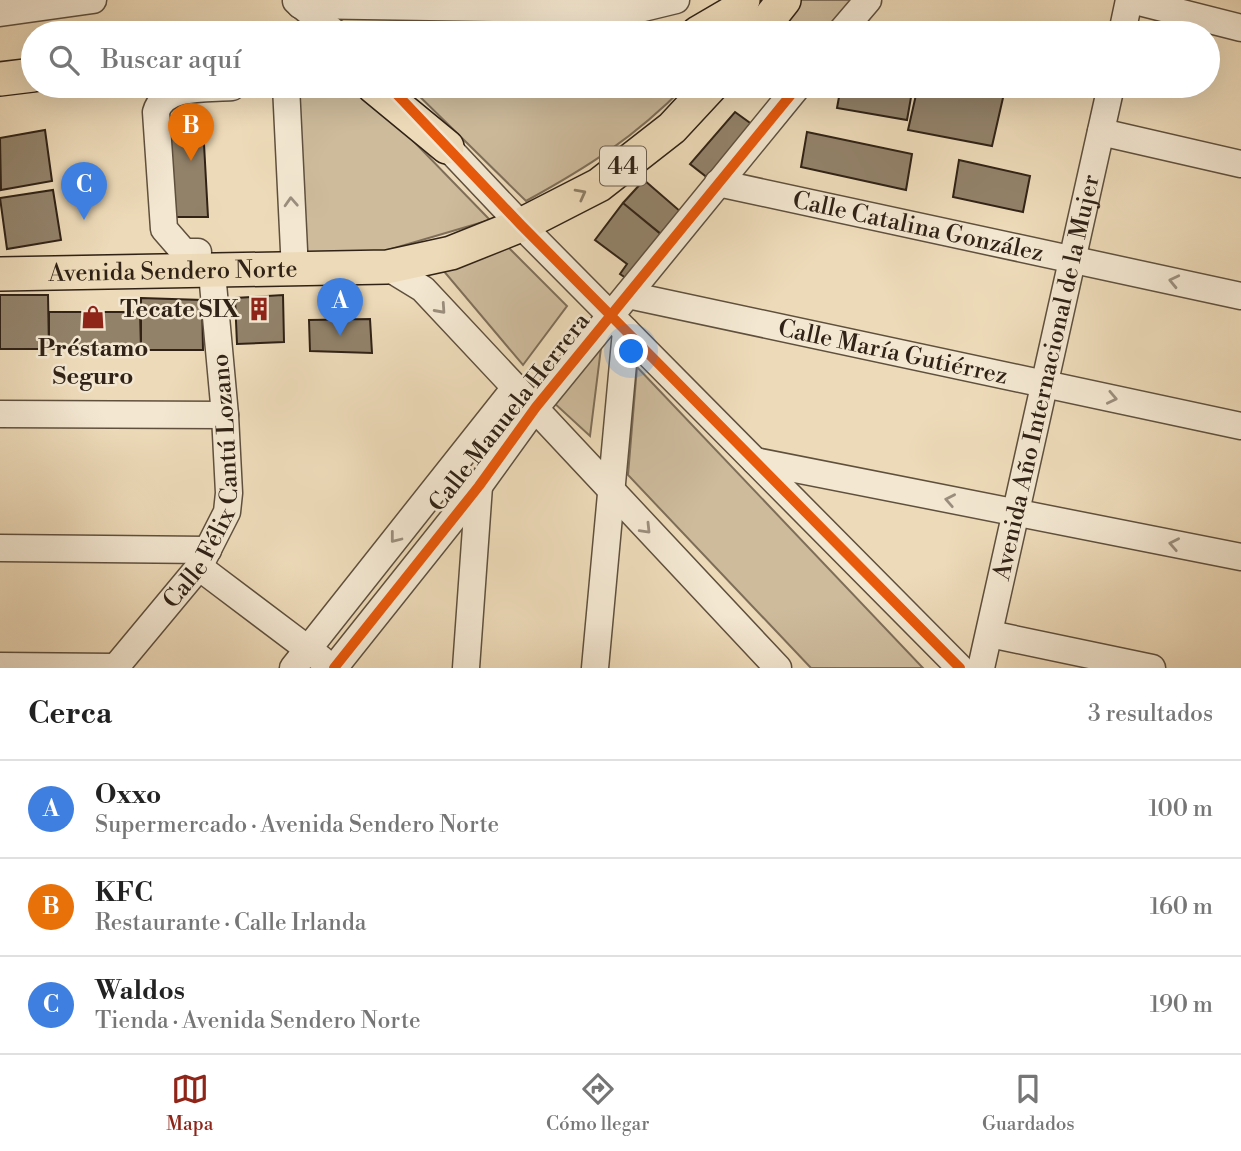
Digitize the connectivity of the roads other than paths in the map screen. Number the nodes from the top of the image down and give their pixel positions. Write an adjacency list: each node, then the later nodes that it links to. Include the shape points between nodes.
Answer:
1 (93, 0): 8 (street)
2 (676, 0): 7 (street, via 635,10)
3 (743, 0): 10 (main road)
4 (784, 0): 11 (main road)
5 (868, 0): 12 (street)
6 (1130, 0): 13 (street); 14 (street)
7 (297, 2): 9 (street)
8 (0, 12)
9 (320, 21)
10 (719, 21)
11 (767, 21)
12 (851, 21)
13 (1125, 21)
14 (1213, 21)
15 (1220, 23): 16 (street)
16 (1241, 28)
17 (21, 76): 18 (main road)
18 (0, 79)
19 (163, 98): 32 (street, via 156,112 163,229 184,253)
20 (287, 98): 34 (street, one-way to 20)
21 (388, 98): 27 (main road)
22 (400, 98): 27 (street)
23 (700, 98): 30 (main road, 44, one-way to 23, via 599,185 672,128)
24 (787, 98): 29 (street, Calle Manuela Herrera)
25 (1108, 98): 26 (street, Avenida Año Internacional de la Mujer)
26 (1101, 132): 28 (street); 31 (street, Avenida Año Internacional de la Mujer)
27 (447, 147): 30 (street)
28 (1241, 163)
29 (718, 183): 31 (street, Calle Catalina González); 36 (street, Calle Manuela Herrera)
30 (521, 225): 33 (main road, 44, via 451,253); 38 (street)
31 (1070, 258): 37 (street, Calle Catalina González, one-way to 31); 39 (street, Avenida Año Internacional de la Mujer)
32 (205, 262): 34 (main road, Avenida Sendero Norte / 44); 35 (main road, Avenida Sendero Norte / 44); 43 (street, Calle Félix Cantú Lozano)
33 (387, 267): 34 (main road, Avenida Sendero Norte / 44); 40 (street, one-way to 40, via 423,289)
34 (295, 271)
35 (0, 274)
36 (628, 295): 38 (street, Calle Manuela Herrera); 39 (street, Calle María Gutiérrez)
37 (1241, 296)
38 (618, 323): 41 (street, Calle Manuela Herrera); 45 (street); 47 (street)
39 (1045, 384): 44 (street, Calle María Gutiérrez, one-way to 44); 48 (street, Avenida Año Internacional de la Mujer)
40 (514, 389): 41 (street); 53 (street, Calle Manuela Herrera, one-way to 53)
41 (536, 407): 46 (street, Calle Manuela Herrera); 47 (street)
42 (0, 414): 43 (street)
43 (225, 415): 51 (street, Calle Félix Cantú Lozano, via 227,512)
44 (1241, 426)
45 (755, 461): 48 (street, one-way to 45); 60 (street)
46 (479, 486): 56 (street, Calle Manuela Herrera); 57 (street)
47 (610, 491): 58 (street); 59 (street, one-way to 59)
48 (1017, 513): 50 (street, one-way to 48); 52 (street, Avenida Año Internacional de la Mujer)
49 (0, 548): 51 (street)
50 (1241, 557)
51 (204, 559): 53 (street); 55 (street, Calle Félix Cantú Lozano)
52 (990, 634): 61 (street, Avenida Año Internacional de la Mujer); 62 (street)
53 (300, 659): 56 (street)
54 (0, 666): 55 (street)
55 (115, 668)
56 (334, 668)
57 (466, 668)
58 (595, 668)
59 (778, 668)
60 (960, 668)
61 (981, 668)
62 (1152, 668)

